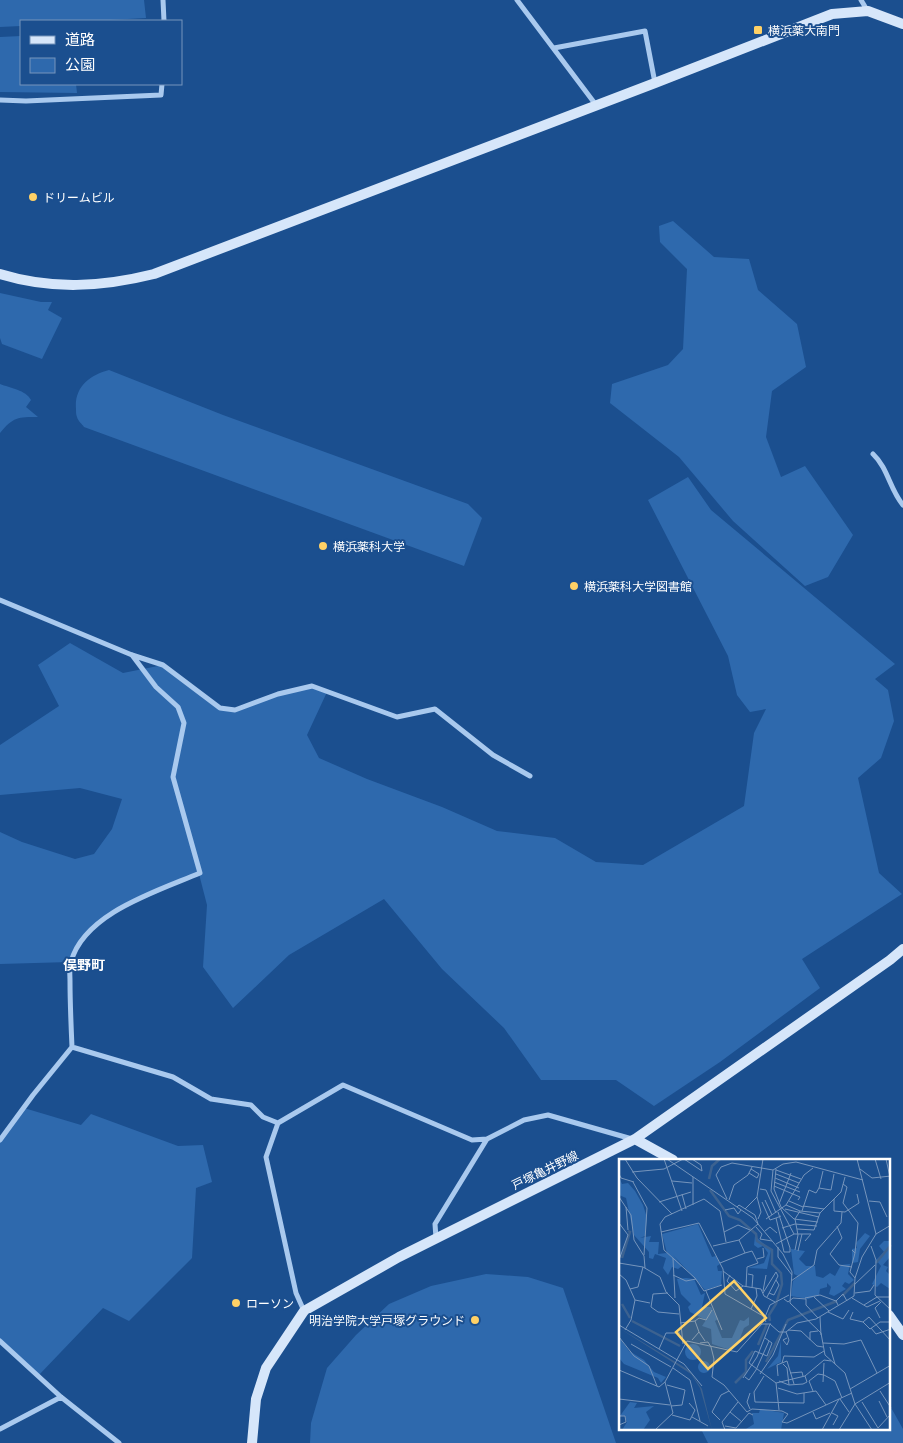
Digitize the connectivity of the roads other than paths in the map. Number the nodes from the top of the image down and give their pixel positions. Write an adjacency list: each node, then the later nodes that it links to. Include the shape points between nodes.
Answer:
1 (163, 0): 5 (street)
2 (518, 0): 7 (street)
3 (861, 0): 4 (street)
4 (868, 10): 6 (street); 8 (street, via 832,14)
5 (164, 20)
6 (903, 24)
7 (554, 48): 8 (street, via 644,31); 11 (street)
8 (655, 83): 11 (street)
9 (162, 85): 10 (street, via 161,95)
10 (0, 100)
11 (596, 105): 12 (street, via 154,274 105,284 75,285 27,281)
12 (0, 274)
13 (873, 454): 14 (street, via 881,461)
14 (903, 505)
15 (0, 600): 16 (street)
16 (132, 655): 17 (street, via 163,665 220,708 235,710 312,686 397,717 435,710 493,755); 19 (street, via 156,687 178,707 184,723 173,777 200,873 113,912 83,937 70,962)
17 (530, 776)
18 (903, 949): 22 (street, 戸塚亀井野線)
19 (72, 1047): 20 (street, via 173,1077 211,1099 251,1105 263,1117); 23 (street)
20 (278, 1123): 21 (street, via 344,1085 472,1140); 26 (street, via 266,1157 296,1293)
21 (487, 1139): 22 (street, via 524,1120 548,1115); 25 (street, via 436,1224)
22 (634, 1139): 24 (street); 25 (street, 戸塚亀井野線)
23 (0, 1140)
24 (671, 1159)
25 (436, 1238): 26 (street, 戸塚亀井野線)
26 (304, 1311): 33 (street, 戸塚亀井野線, via 266,1368 256,1399)
27 (890, 1316): 28 (street)
28 (903, 1335)
29 (0, 1341): 30 (street)
30 (61, 1397): 31 (street); 32 (street)
31 (0, 1429)
32 (119, 1443)
33 (252, 1443)

